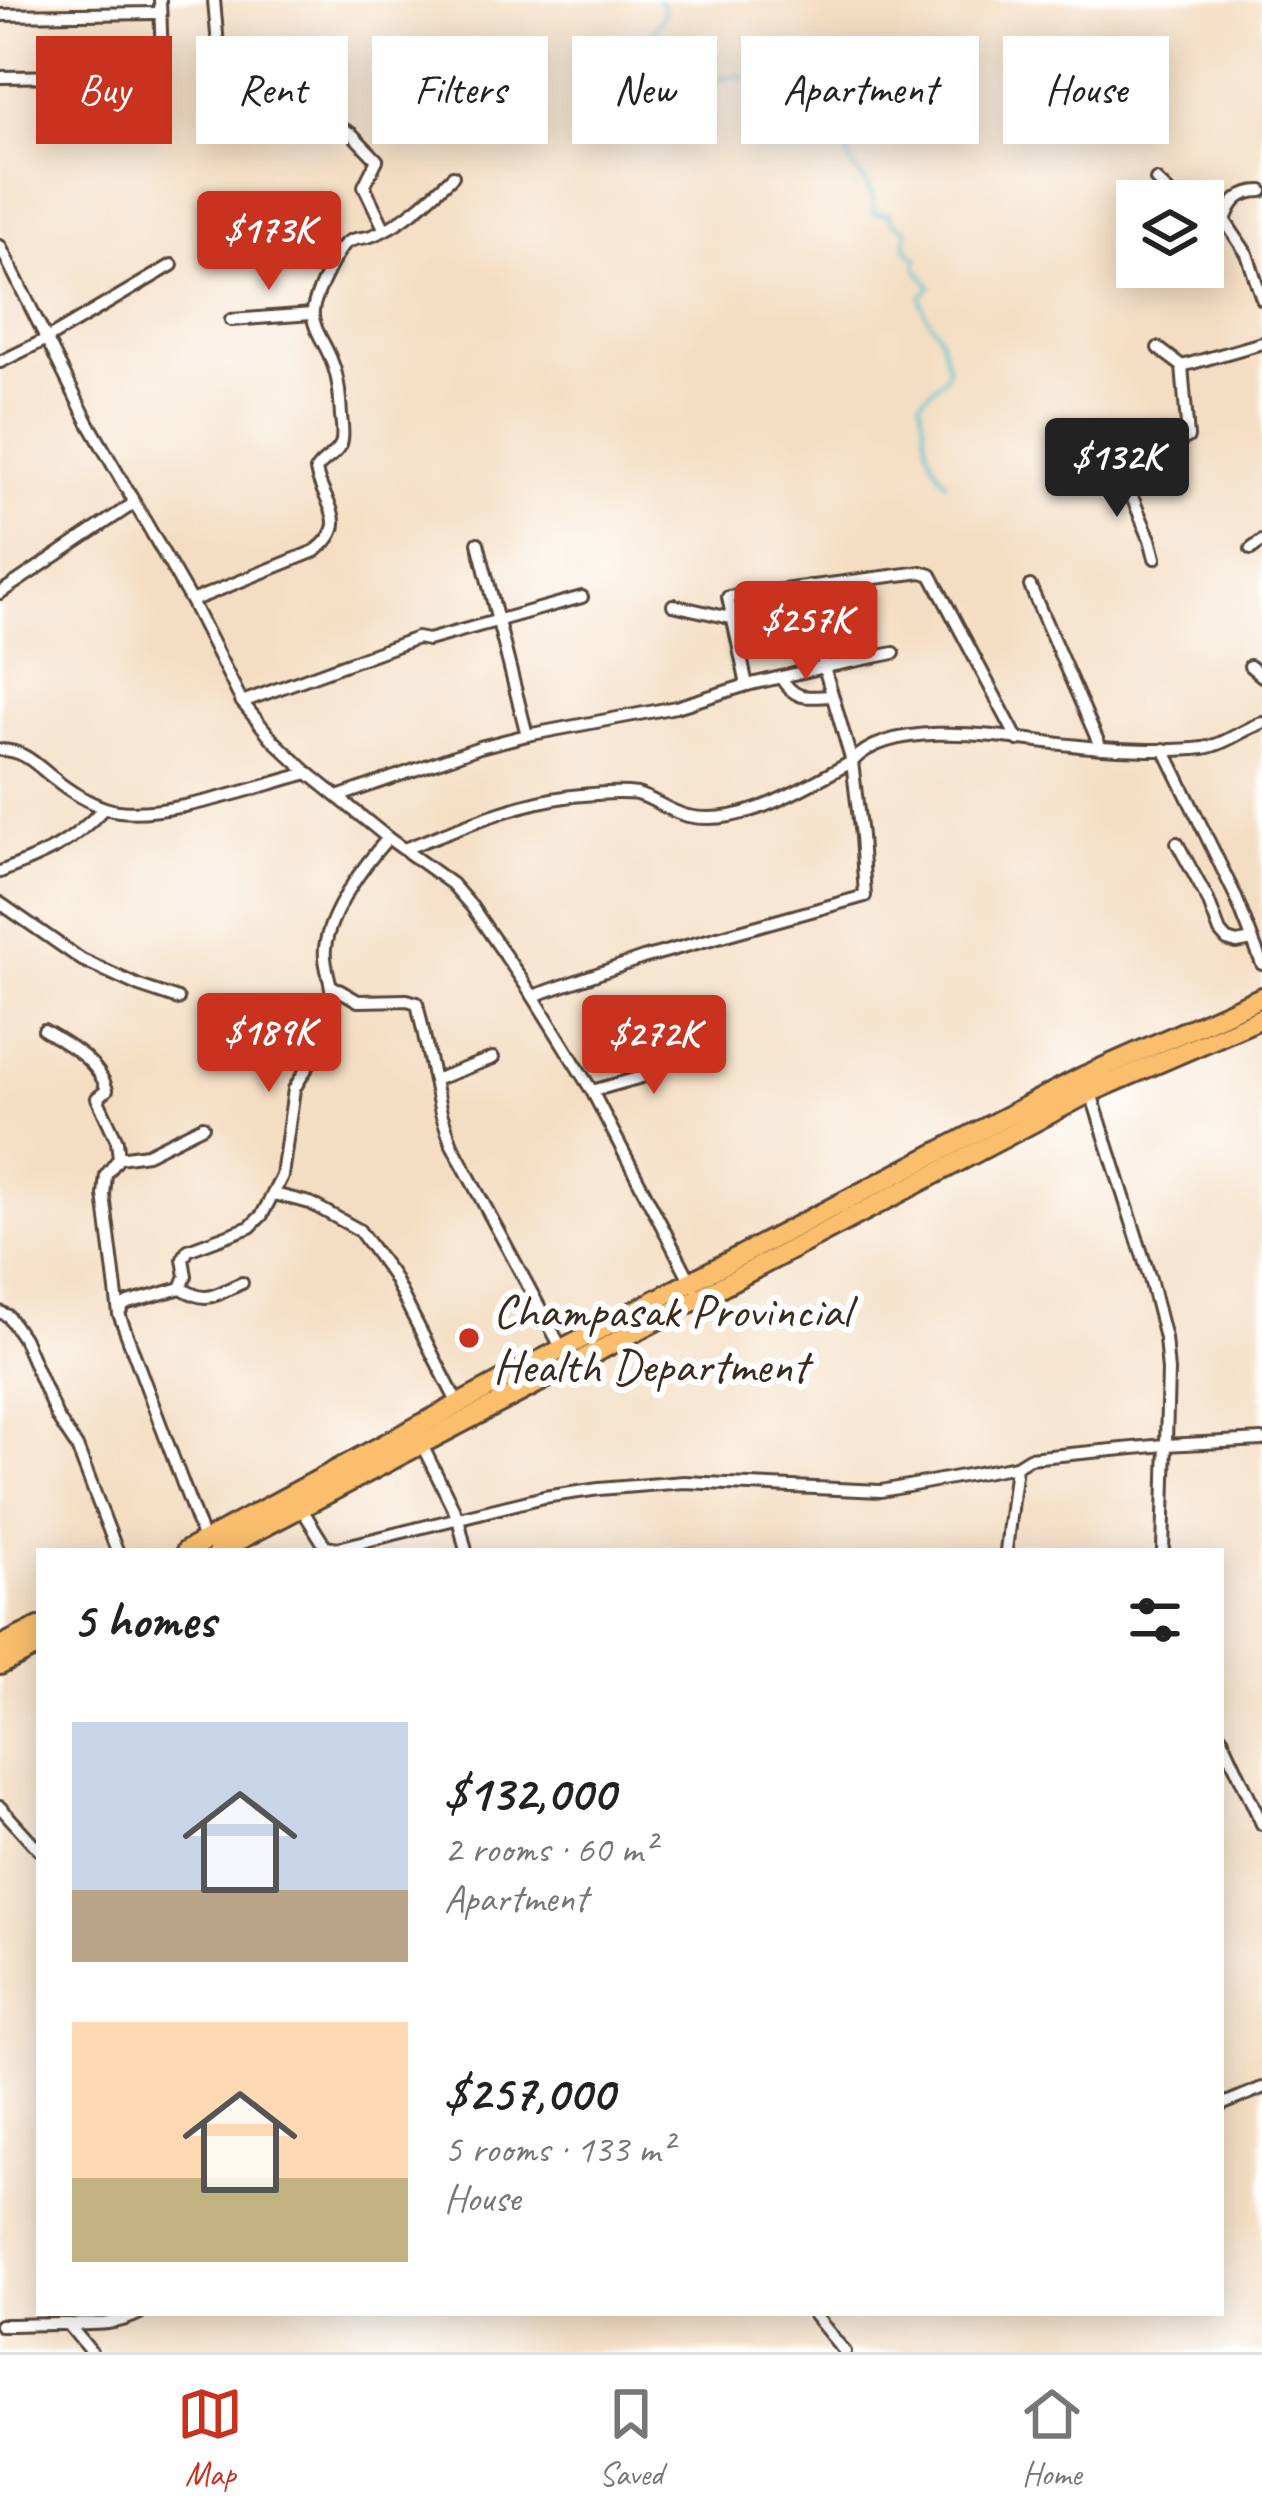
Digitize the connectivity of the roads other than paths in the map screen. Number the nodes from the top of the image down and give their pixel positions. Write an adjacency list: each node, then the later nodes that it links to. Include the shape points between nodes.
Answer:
1 (214, 0): 4 (street)
2 (160, 6): 3 (street); 5 (street, via 163,62 154,75)
3 (0, 15)
4 (218, 36)
5 (0, 77)
6 (348, 132): 10 (street, via 377,160 364,186)
7 (453, 176): 10 (street)
8 (1262, 191): 9 (street, via 1242,194)
9 (1225, 221): 13 (street)
10 (384, 228): 14 (street, via 345,244)
11 (0, 246): 16 (street)
12 (172, 265): 16 (street)
13 (1262, 294)
14 (312, 314): 15 (street); 30 (street, via 339,389 343,440 316,470 333,530 314,551)
15 (231, 320)
16 (45, 340): 19 (street); 23 (street)
17 (1262, 343): 20 (street)
18 (1158, 348): 20 (street)
19 (0, 362)
20 (1182, 366): 21 (street, via 1188,437)
21 (1120, 469): 22 (street, via 1100,477 1085,466); 25 (street)
22 (1063, 472)
23 (133, 504): 28 (street); 30 (street)
24 (478, 543): 33 (street)
25 (1155, 558)
26 (810, 586): 32 (street, via 728,597); 36 (street); 44 (street, via 927,572)
27 (1030, 586): 45 (street)
28 (0, 593)
29 (583, 597): 33 (street)
30 (191, 601): 41 (street)
31 (673, 605): 32 (street)
32 (730, 618): 39 (street)
33 (500, 622): 41 (street, via 418,638); 43 (street)
34 (894, 653): 36 (street)
35 (1250, 666): 37 (street)
36 (824, 667): 38 (street); 40 (street)
37 (1262, 676)
38 (781, 678): 39 (street); 40 (street, via 803,697)
39 (747, 685): 43 (street)
40 (831, 696): 48 (street)
41 (242, 702): 49 (street)
42 (1262, 723): 46 (street, via 1203,748)
43 (527, 735): 50 (street)
44 (1018, 740): 45 (street); 48 (street, via 931,734 873,746)
45 (1101, 748): 46 (street)
46 (1164, 749): 57 (street)
47 (0, 750): 51 (street, via 24,754)
48 (852, 762): 54 (street, via 719,818 692,817 640,795 573,796); 60 (street, via 865,896)
49 (308, 773): 50 (street); 51 (street, via 168,809)
50 (340, 796): 52 (street)
51 (104, 808): 55 (street, via 55,850)
52 (388, 838): 54 (street); 59 (street, via 364,865 325,945)
53 (1177, 844): 57 (street, via 1220,932 1238,944)
54 (404, 849): 60 (street, via 452,884)
55 (0, 872)
56 (0, 903): 62 (street, via 82,960)
57 (1252, 940): 58 (street)
58 (1262, 964)
59 (332, 986): 67 (street, via 358,1001 416,1003); 72 (street, via 332,1006 314,1024 313,1058 294,1089)
60 (532, 996): 69 (street)
61 (1262, 997): 63 (highway)
62 (178, 999)
63 (1250, 1016): 68 (highway)
64 (44, 1030): 71 (street, via 99,1070 107,1090 97,1098)
65 (691, 1045): 69 (street, via 649,1074)
66 (493, 1058): 67 (street)
67 (434, 1080): 78 (street, via 452,1145)
68 (1087, 1084): 75 (highway, via 809,1238); 82 (street, via 1165,1338)
69 (592, 1090): 75 (street)
70 (203, 1126): 71 (street, via 147,1154)
71 (119, 1158): 77 (street, via 106,1174 104,1195)
72 (274, 1194): 74 (street, via 250,1227 188,1250); 79 (street, via 359,1230)
73 (242, 1283): 74 (street, via 205,1298)
74 (181, 1288): 77 (street, via 128,1303)
75 (696, 1291): 78 (highway); 81 (highway)
76 (0, 1312): 87 (street, via 23,1338 77,1447)
77 (119, 1314): 86 (street)
78 (562, 1349): 79 (highway)
79 (458, 1404): 84 (highway)
80 (1262, 1440): 82 (street)
81 (421, 1442): 84 (highway); 85 (street)
82 (1165, 1445): 83 (street, via 1035,1456); 92 (street)
83 (1016, 1466): 85 (street, via 880,1491 633,1485); 91 (street)
84 (297, 1501): 86 (highway); 88 (street, via 325,1546)
85 (458, 1518): 89 (street); 90 (street)
86 (211, 1546)
87 (116, 1548)
88 (335, 1548)
89 (344, 1548)
90 (465, 1548)
91 (1006, 1548)
92 (1163, 1548)
93 (36, 1628): 94 (highway)
94 (0, 1646)
95 (36, 1647): 96 (highway)
96 (0, 1665)
97 (1224, 1742): 99 (street)
98 (0, 1807): 100 (street)
99 (1262, 1824)
100 (36, 1847)
101 (1262, 2088): 102 (street)
102 (1224, 2104)
103 (133, 2316): 105 (street)
104 (815, 2316): 108 (street)
105 (68, 2324): 106 (street); 107 (street)
106 (0, 2325)
107 (91, 2352)
108 (844, 2352)

